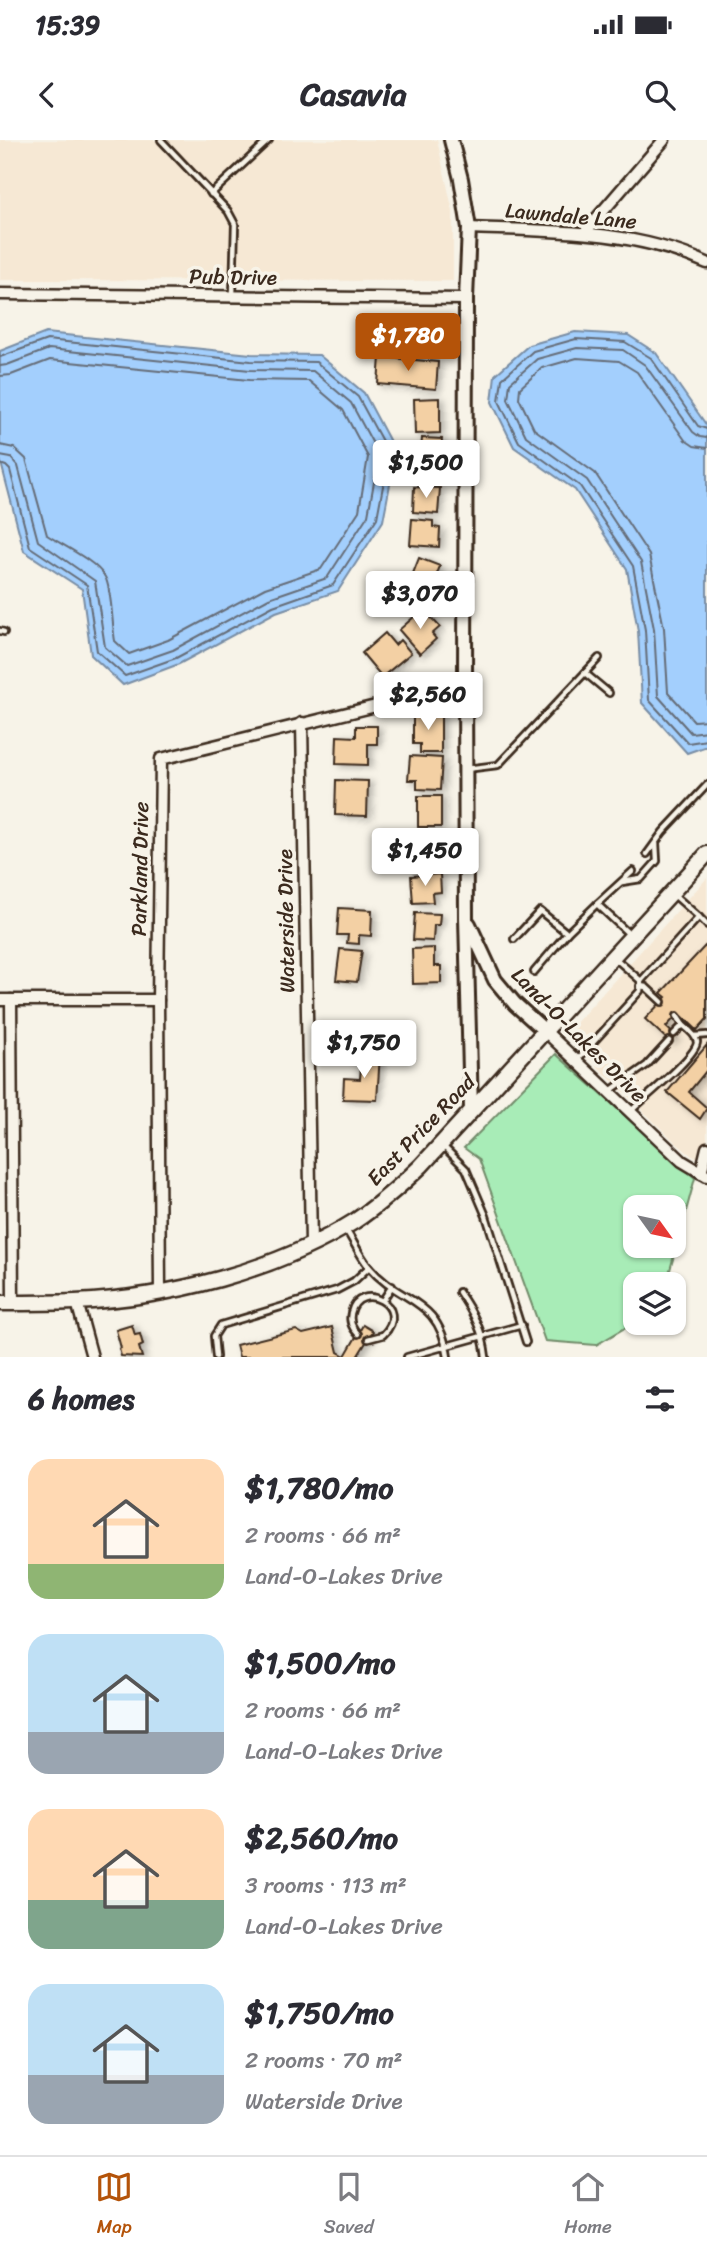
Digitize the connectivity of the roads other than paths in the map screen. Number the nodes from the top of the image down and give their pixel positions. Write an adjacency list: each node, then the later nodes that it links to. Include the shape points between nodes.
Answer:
1 (161, 140): 5 (lane)
2 (269, 140): 5 (lane)
3 (451, 140): 6 (street, Land-O-Lakes Drive)
4 (664, 140): 7 (street)
5 (211, 194): 10 (lane, via 235,223)
6 (469, 228): 7 (street, Lawndale Lane); 11 (street, Land-O-Lakes Drive)
7 (585, 232): 8 (street, Lawndale Lane, via 676,249)
8 (707, 263)
9 (0, 294): 10 (street, Pub Drive)
10 (233, 296): 11 (street, Pub Drive)
11 (466, 299): 14 (street, Land-O-Lakes Drive)
12 (599, 658): 13 (lane)
13 (585, 673): 15 (lane); 17 (lane, via 498,765)
14 (465, 684): 16 (street, Parkland Drive); 17 (street, Land-O-Lakes Drive)
15 (609, 693)
16 (302, 723): 36 (street, Parkland Drive, via 161,759); 53 (street, Waterside Drive)
17 (465, 769): 27 (street, Land-O-Lakes Drive)
18 (707, 785): 19 (lane)
19 (656, 842): 20 (lane); 23 (lane, via 657,861 641,879)
20 (648, 854)
21 (707, 854): 24 (main road, East Price Road)
22 (632, 871): 23 (lane)
23 (620, 882): 25 (lane)
24 (672, 893): 26 (lane); 30 (main road, East Price Road)
25 (597, 904): 29 (lane); 30 (lane)
26 (699, 917): 28 (lane); 34 (lane)
27 (466, 918): 40 (street, Land-O-Lakes Drive, via 495,980); 47 (street)
28 (707, 925)
29 (567, 933): 31 (lane, via 540,911); 33 (lane)
30 (632, 936): 32 (main road, East Price Road)
31 (514, 939)
32 (613, 956): 34 (lane); 40 (main road, East Price Road)
33 (534, 972)
34 (640, 984): 37 (lane); 45 (lane, via 640,991)
35 (6, 1000): 36 (street); 60 (street)
36 (158, 1000): 56 (street, Parkland Drive)
37 (662, 1002)
38 (677, 1016): 39 (lane)
39 (683, 1025): 41 (lane); 43 (lane)
40 (545, 1031): 45 (street, Land-O-Lakes Drive); 47 (main road, East Price Road)
41 (674, 1034)
42 (707, 1035): 43 (lane)
43 (695, 1036): 48 (lane, via 692,1055)
44 (668, 1041): 46 (lane, via 647,1065)
45 (576, 1060): 46 (street, Land-O-Lakes Drive)
46 (609, 1092): 48 (street, Land-O-Lakes Drive)
47 (471, 1110): 49 (main road, East Price Road)
48 (630, 1112): 51 (street, Land-O-Lakes Drive, via 682,1161)
49 (441, 1144): 52 (main road, East Price Road, via 384,1200); 61 (lane, via 466,1169)
50 (707, 1148): 51 (street)
51 (704, 1174)
52 (344, 1226): 53 (main road, East Price Road); 54 (lane)
53 (311, 1244): 56 (main road, East Price Road, via 258,1267)
54 (369, 1267): 55 (lane); 68 (lane, via 337,1290 221,1325 214,1336)
55 (392, 1286): 58 (lane); 66 (lane, via 425,1307)
56 (160, 1292): 59 (main road, East Price Road)
57 (459, 1292): 63 (lane)
58 (383, 1300): 62 (lane, via 362,1299 353,1308 351,1322); 64 (lane, via 391,1311 391,1324 383,1335)
59 (77, 1302): 60 (main road, East Price Road); 67 (street)
60 (7, 1303)
61 (522, 1325): 63 (lane); 65 (lane)
62 (358, 1334)
63 (484, 1336): 66 (lane); 71 (lane)
64 (368, 1339)
65 (526, 1342)
66 (447, 1346): 69 (lane); 70 (lane)
67 (92, 1357)
68 (216, 1357)
69 (407, 1357)
70 (448, 1357)
71 (486, 1357)

